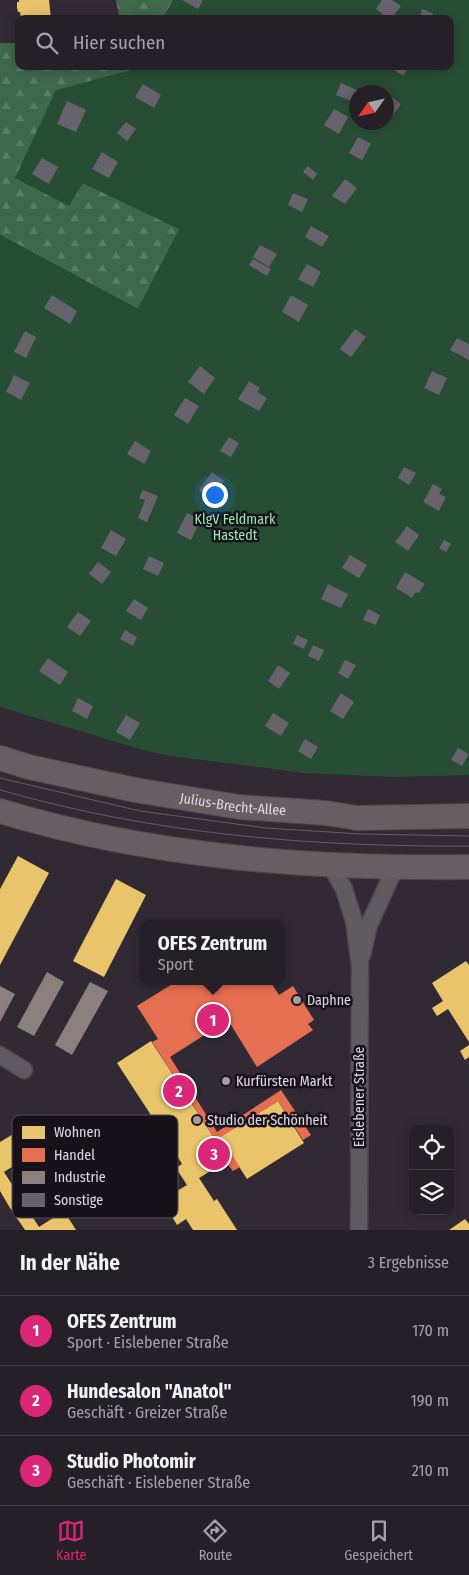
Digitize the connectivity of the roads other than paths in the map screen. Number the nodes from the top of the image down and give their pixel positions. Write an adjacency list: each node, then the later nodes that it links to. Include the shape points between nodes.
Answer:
1 (0, 758): 3 (main road, Julius-Brecht-Allee, via 135,790 239,807 357,818)
2 (0, 811): 4 (main road, via 122,841 228,857)
3 (469, 816)
4 (331, 866): 5 (main road); 7 (street, Eislebener Straße, via 344,889 354,921)
5 (395, 868): 6 (main road); 7 (street, Eislebener Straße, via 369,925)
6 (469, 868)
7 (360, 965): 10 (street, Eislebener Straße)
8 (0, 1054): 9 (street)
9 (24, 1070)
10 (358, 1230)

